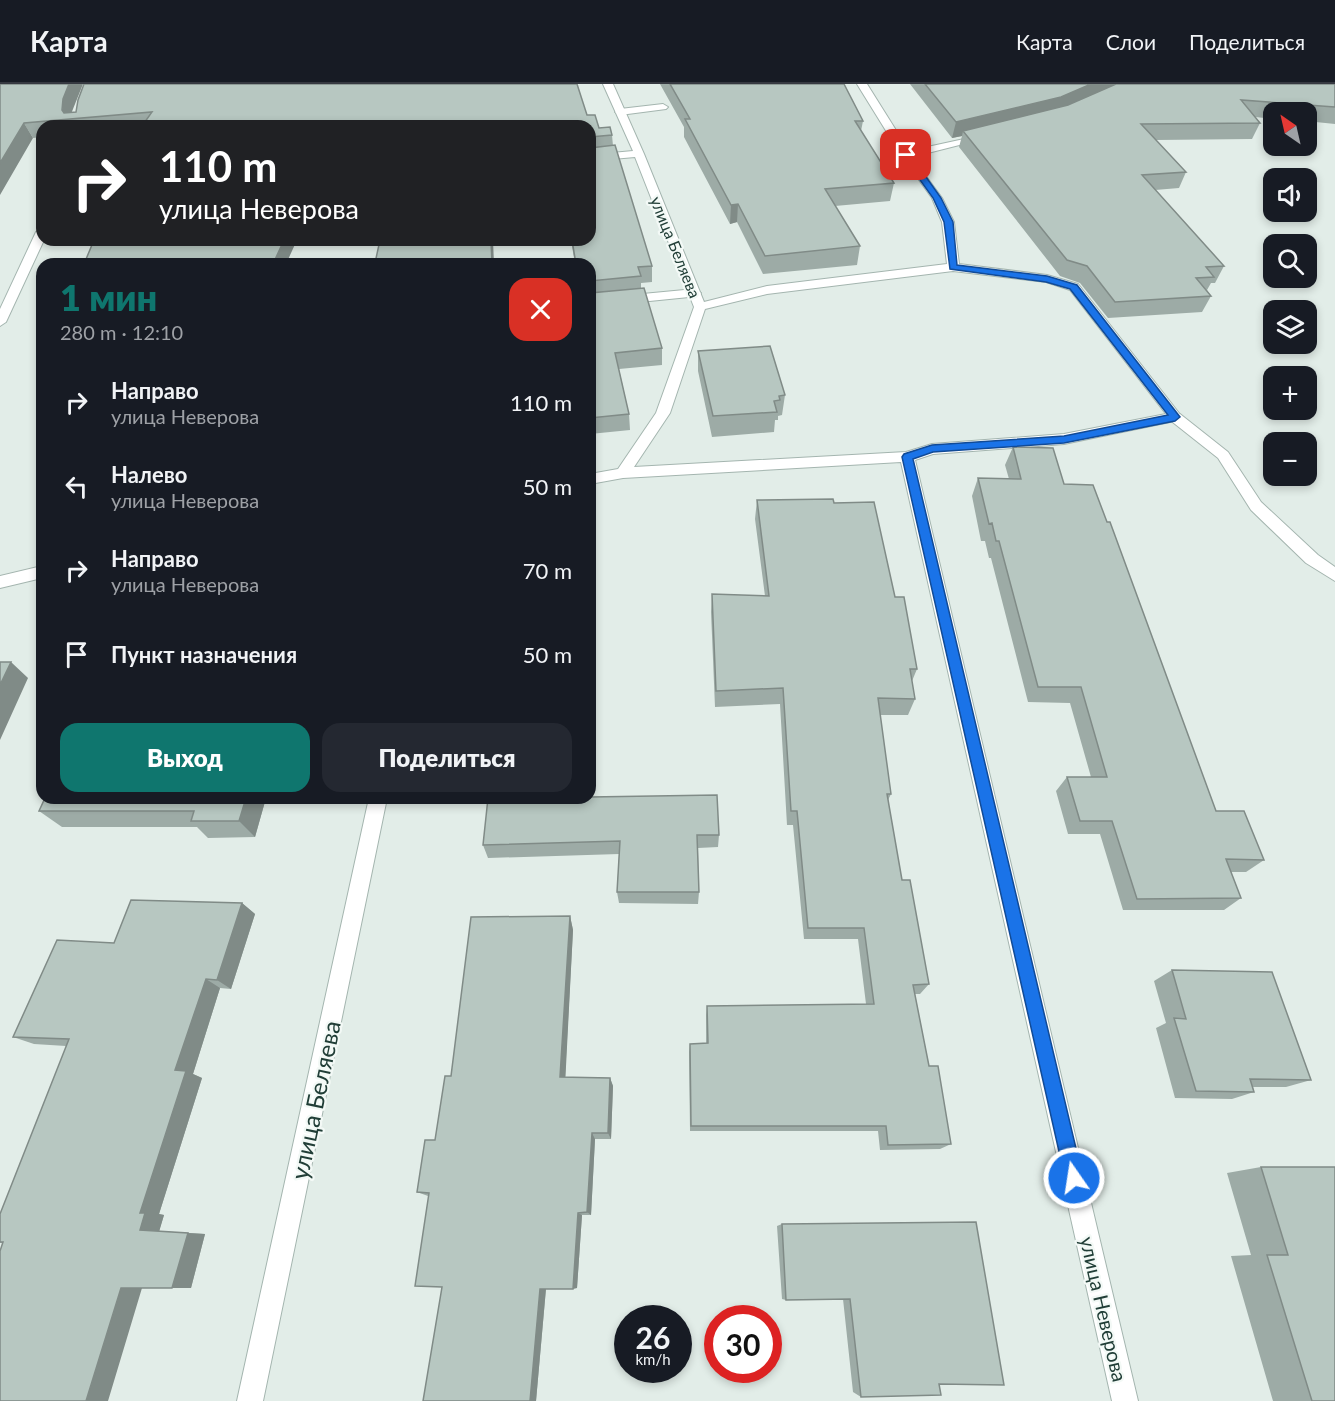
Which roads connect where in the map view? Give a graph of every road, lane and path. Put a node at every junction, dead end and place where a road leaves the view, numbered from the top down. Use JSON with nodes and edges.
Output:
{"nodes":[{"id":1,"x":608,"y":84,"type":"edge"},
{"id":2,"x":862,"y":84,"type":"edge"},
{"id":3,"x":663,"y":107,"type":"dead end"},
{"id":4,"x":620,"y":112,"type":"junction"},
{"id":5,"x":998,"y":132,"type":"edge"},
{"id":6,"x":639,"y":154,"type":"junction"},
{"id":7,"x":906,"y":155,"type":"junction"},
{"id":8,"x":596,"y":158,"type":"edge"},
{"id":9,"x":36,"y":245,"type":"edge"},
{"id":10,"x":953,"y":267,"type":"junction"},
{"id":11,"x":695,"y":293,"type":"junction"},
{"id":12,"x":596,"y":302,"type":"edge"},
{"id":13,"x":700,"y":307,"type":"junction"},
{"id":14,"x":0,"y":322,"type":"edge"},
{"id":15,"x":1175,"y":417,"type":"junction"},
{"id":16,"x":907,"y":457,"type":"junction"},
{"id":17,"x":623,"y":473,"type":"junction"},
{"id":18,"x":596,"y":478,"type":"edge"},
{"id":19,"x":36,"y":573,"type":"edge"},
{"id":20,"x":1335,"y":575,"type":"edge"},
{"id":21,"x":0,"y":582,"type":"edge"},
{"id":22,"x":377,"y":804,"type":"edge"},
{"id":23,"x":250,"y":1401,"type":"edge"},
{"id":24,"x":1125,"y":1401,"type":"edge"}],
"edges":[{"from":1,"to":4,"type":"street","name":"улица Беляева"},
{"from":2,"to":7,"type":"street"},
{"from":3,"to":4,"type":"street"},
{"from":4,"to":6,"type":"street","name":"улица Беляева"},
{"from":5,"to":7,"type":"street"},
{"from":6,"to":8,"type":"street"},
{"from":6,"to":11,"type":"street","name":"улица Беляева"},
{"from":7,"to":10,"type":"street"},
{"from":9,"to":14,"type":"street"},
{"from":10,"to":13,"type":"street"},
{"from":10,"to":15,"type":"street"},
{"from":11,"to":12,"type":"street"},
{"from":11,"to":13,"type":"street","name":"улица Беляева"},
{"from":13,"to":17,"type":"street","name":"улица Беляева"},
{"from":15,"to":16,"type":"street"},
{"from":15,"to":20,"type":"street"},
{"from":16,"to":17,"type":"street"},
{"from":16,"to":24,"type":"street","name":"улица Неверова"},
{"from":17,"to":18,"type":"street"},
{"from":19,"to":21,"type":"street"},
{"from":22,"to":23,"type":"street","name":"улица Беляева"}]}
